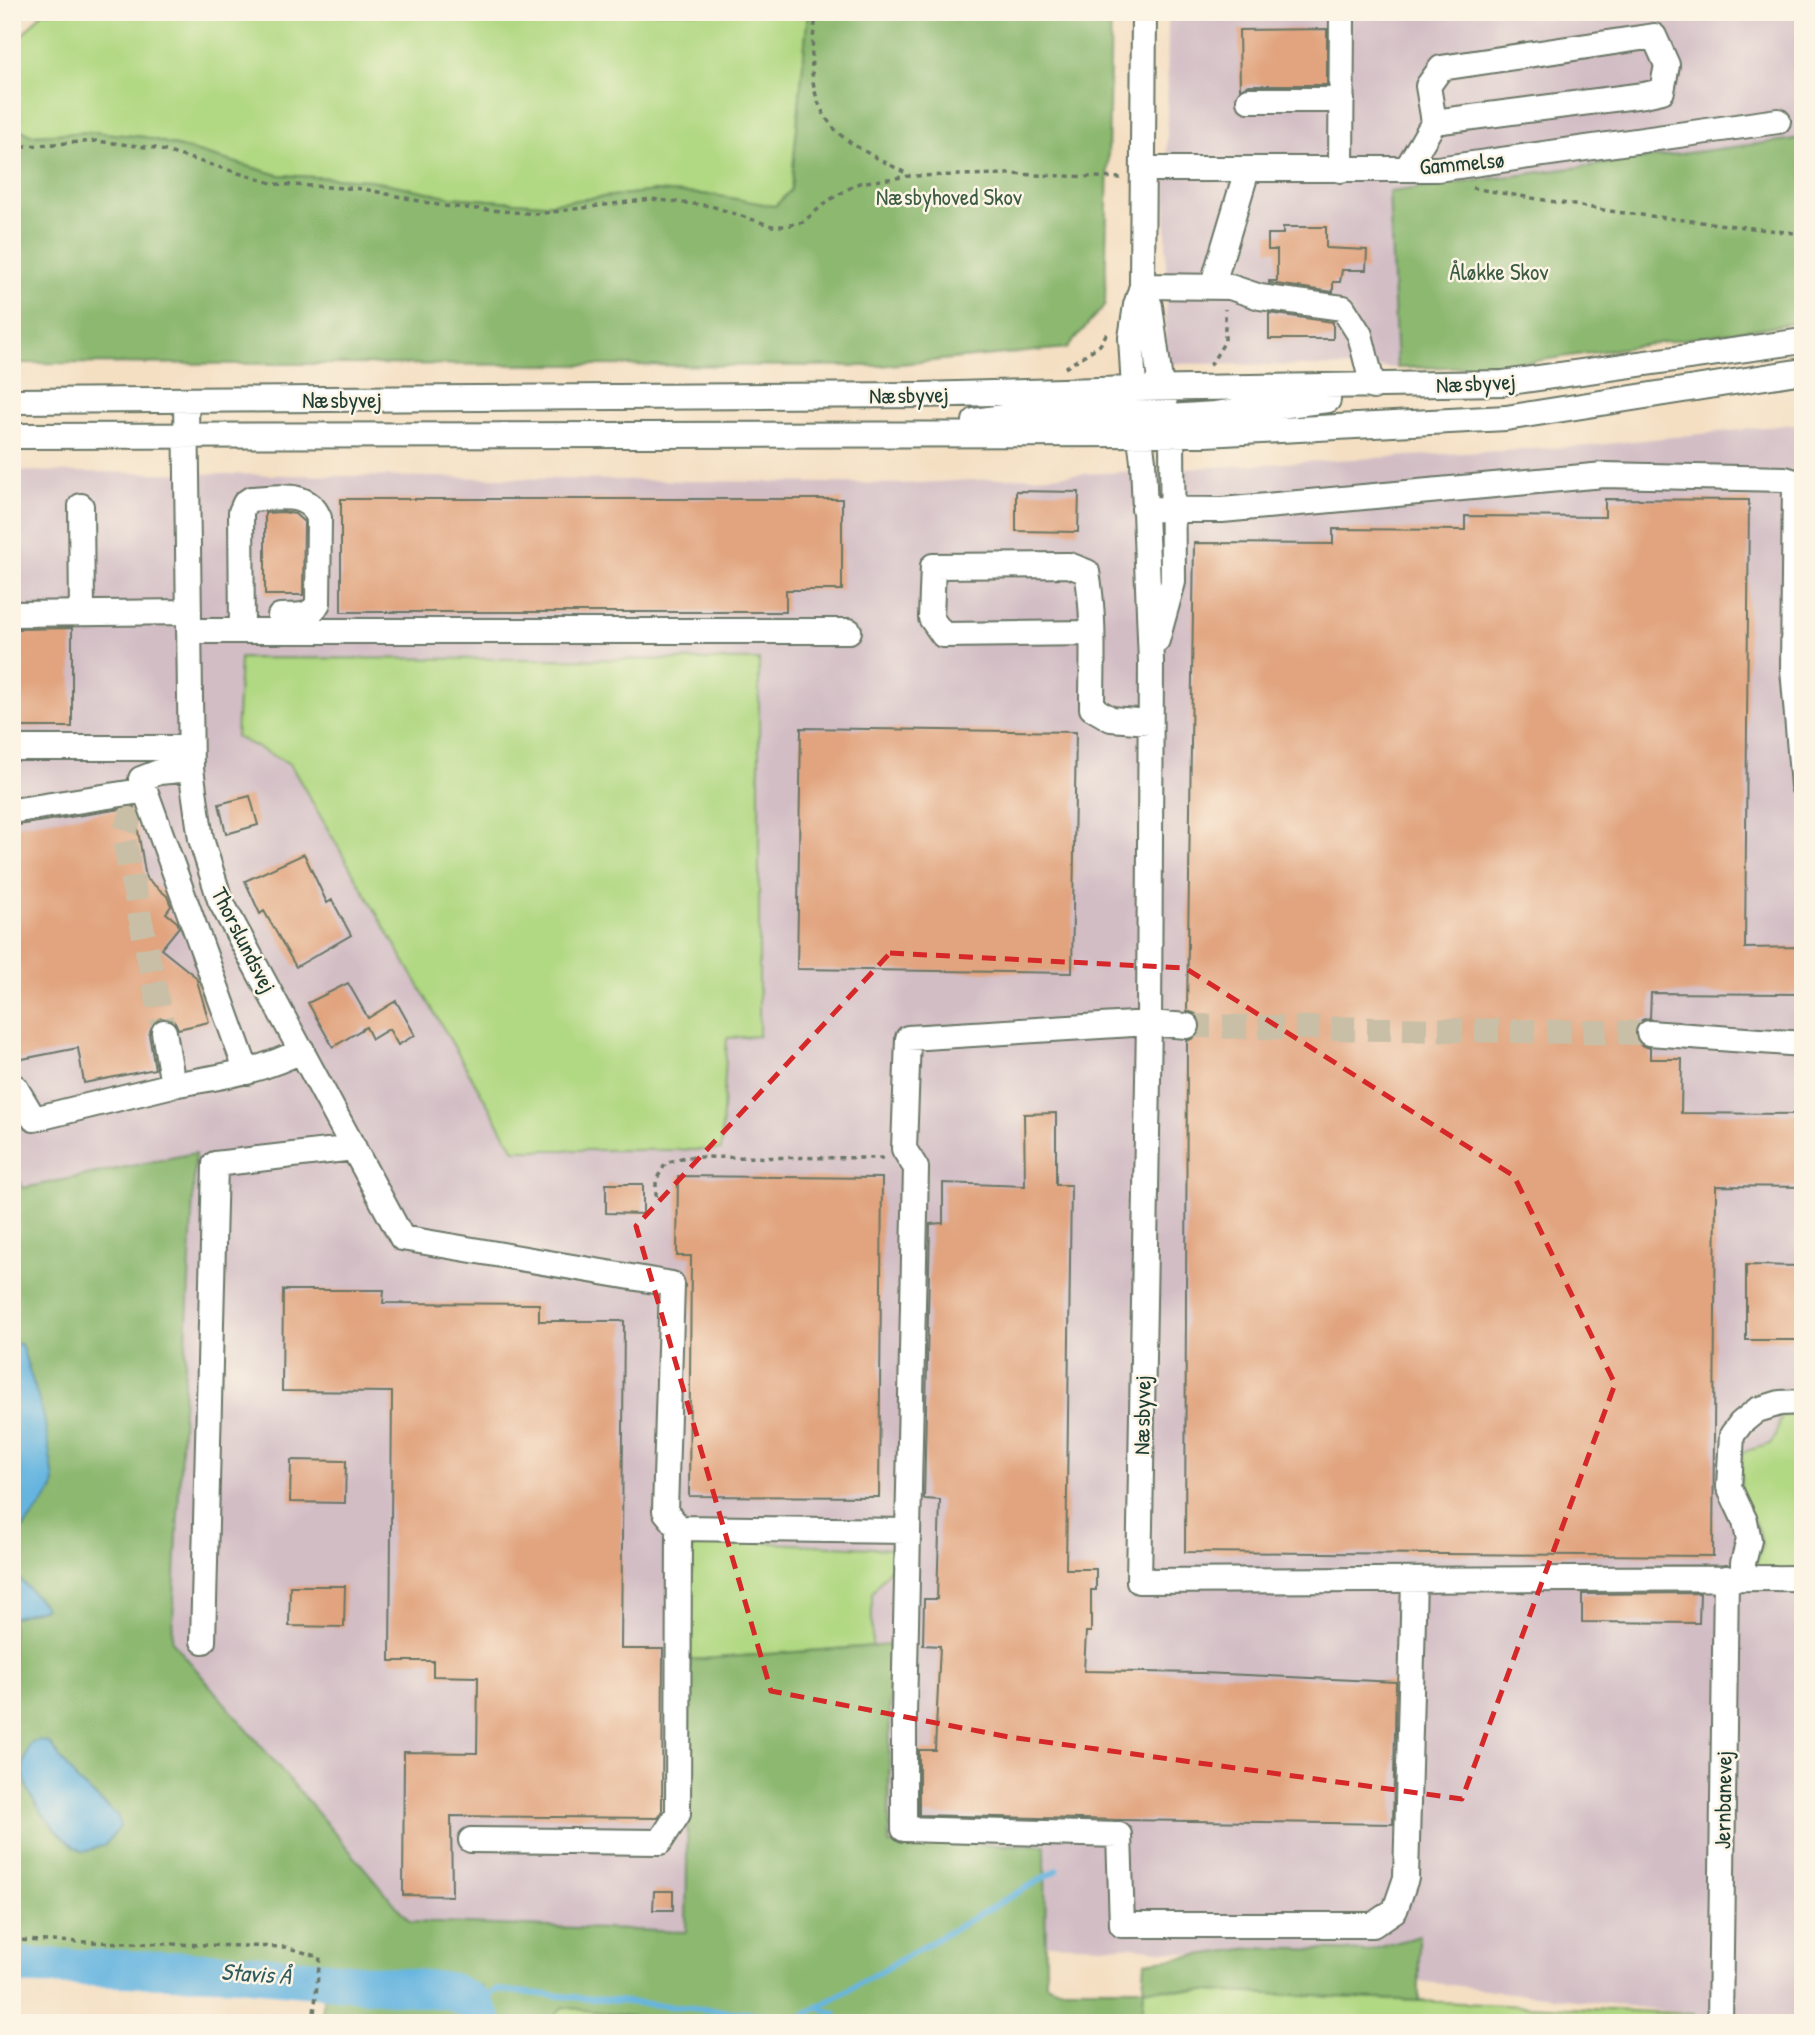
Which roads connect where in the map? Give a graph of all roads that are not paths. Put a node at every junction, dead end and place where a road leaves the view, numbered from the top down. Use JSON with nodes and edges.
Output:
{"nodes":[{"id":1,"x":1144,"y":12,"type":"edge"},
{"id":2,"x":1342,"y":12,"type":"edge"},
{"id":3,"x":1249,"y":100,"type":"dead end"},
{"id":4,"x":1342,"y":100,"type":"junction"},
{"id":5,"x":1778,"y":121,"type":"dead end"},
{"id":6,"x":1434,"y":122,"type":"junction"},
{"id":7,"x":1407,"y":167,"type":"junction"},
{"id":8,"x":1143,"y":169,"type":"junction"},
{"id":9,"x":1247,"y":170,"type":"junction"},
{"id":10,"x":1341,"y":170,"type":"junction"},
{"id":11,"x":1142,"y":286,"type":"junction"},
{"id":12,"x":1219,"y":287,"type":"junction"},
{"id":13,"x":1803,"y":341,"type":"edge"},
{"id":14,"x":1803,"y":371,"type":"edge"},
{"id":15,"x":1373,"y":387,"type":"junction"},
{"id":16,"x":1161,"y":389,"type":"junction"},
{"id":17,"x":12,"y":401,"type":"edge"},
{"id":18,"x":186,"y":401,"type":"junction"},
{"id":19,"x":1136,"y":411,"type":"junction"},
{"id":20,"x":1171,"y":425,"type":"junction"},
{"id":21,"x":12,"y":436,"type":"edge"},
{"id":22,"x":186,"y":437,"type":"junction"},
{"id":23,"x":1799,"y":484,"type":"edge"},
{"id":24,"x":81,"y":506,"type":"dead end"},
{"id":25,"x":1144,"y":509,"type":"junction"},
{"id":26,"x":1172,"y":510,"type":"junction"},
{"id":27,"x":82,"y":613,"type":"junction"},
{"id":28,"x":12,"y":614,"type":"edge"},
{"id":29,"x":189,"y":622,"type":"junction"},
{"id":30,"x":242,"y":623,"type":"junction"},
{"id":31,"x":849,"y":631,"type":"dead end"},
{"id":32,"x":1091,"y":633,"type":"junction"},
{"id":33,"x":1151,"y":662,"type":"junction"},
{"id":34,"x":1150,"y":722,"type":"junction"},
{"id":35,"x":12,"y":748,"type":"edge"},
{"id":36,"x":191,"y":759,"type":"junction"},
{"id":37,"x":1803,"y":786,"type":"edge"},
{"id":38,"x":138,"y":793,"type":"junction"},
{"id":39,"x":12,"y":811,"type":"edge"},
{"id":40,"x":1149,"y":1023,"type":"junction"},
{"id":41,"x":1187,"y":1026,"type":"tunnel mouth"},
{"id":42,"x":164,"y":1032,"type":"tunnel mouth"},
{"id":43,"x":1649,"y":1033,"type":"tunnel mouth"},
{"id":44,"x":1803,"y":1044,"type":"edge"},
{"id":45,"x":302,"y":1051,"type":"junction"},
{"id":46,"x":247,"y":1072,"type":"junction"},
{"id":47,"x":173,"y":1085,"type":"junction"},
{"id":48,"x":12,"y":1088,"type":"edge"},
{"id":49,"x":354,"y":1148,"type":"junction"},
{"id":50,"x":1803,"y":1402,"type":"edge"},
{"id":51,"x":679,"y":1528,"type":"junction"},
{"id":52,"x":908,"y":1531,"type":"junction"},
{"id":53,"x":1734,"y":1578,"type":"junction"},
{"id":54,"x":1803,"y":1578,"type":"edge"},
{"id":55,"x":1415,"y":1580,"type":"junction"},
{"id":56,"x":203,"y":1641,"type":"dead end"},
{"id":57,"x":471,"y":1840,"type":"dead end"},
{"id":58,"x":1720,"y":2023,"type":"edge"}],
"edges":[{"from":1,"to":8,"type":"street"},
{"from":2,"to":4,"type":"street"},
{"from":3,"to":4,"type":"street"},
{"from":4,"to":10,"type":"street"},
{"from":5,"to":7,"type":"street","name":"Gammelsø"},
{"from":6,"to":6,"type":"street"},
{"from":6,"to":7,"type":"street"},
{"from":7,"to":10,"type":"street","name":"Gammelsø"},
{"from":8,"to":9,"type":"street","name":"Gammelsø"},
{"from":8,"to":11,"type":"street"},
{"from":9,"to":10,"type":"street","name":"Gammelsø"},
{"from":9,"to":12,"type":"street"},
{"from":11,"to":12,"type":"street"},
{"from":11,"to":16,"type":"street"},
{"from":11,"to":19,"type":"street"},
{"from":12,"to":15,"type":"street"},
{"from":13,"to":15,"type":"street","name":"Næsbyvej"},
{"from":14,"to":20,"type":"street","name":"Næsbyvej"},
{"from":15,"to":16,"type":"street","name":"Næsbyvej"},
{"from":15,"to":20,"type":"street"},
{"from":16,"to":19,"type":"street","name":"Næsbyvej"},
{"from":16,"to":20,"type":"street"},
{"from":17,"to":18,"type":"street","name":"Næsbyvej"},
{"from":18,"to":19,"type":"street","name":"Næsbyvej"},
{"from":18,"to":22,"type":"street","name":"Thorslundsvej"},
{"from":19,"to":20,"type":"street","name":"Næsbyvej"},
{"from":19,"to":22,"type":"street","name":"Næsbyvej"},
{"from":19,"to":25,"type":"street","name":"Næsbyvej"},
{"from":20,"to":26,"type":"street","name":"Næsbyvej"},
{"from":21,"to":22,"type":"street","name":"Næsbyvej"},
{"from":22,"to":29,"type":"street","name":"Thorslundsvej"},
{"from":23,"to":26,"type":"street"},
{"from":23,"to":37,"type":"street"},
{"from":24,"to":27,"type":"street"},
{"from":25,"to":26,"type":"street"},
{"from":25,"to":33,"type":"street","name":"Næsbyvej"},
{"from":26,"to":33,"type":"street","name":"Næsbyvej"},
{"from":27,"to":28,"type":"street"},
{"from":27,"to":29,"type":"street"},
{"from":29,"to":30,"type":"street"},
{"from":29,"to":36,"type":"street","name":"Thorslundsvej"},
{"from":30,"to":30,"type":"street"},
{"from":30,"to":31,"type":"street"},
{"from":32,"to":32,"type":"street"},
{"from":32,"to":34,"type":"street"},
{"from":33,"to":34,"type":"street","name":"Næsbyvej"},
{"from":34,"to":40,"type":"street","name":"Næsbyvej"},
{"from":35,"to":36,"type":"street"},
{"from":36,"to":38,"type":"street"},
{"from":36,"to":45,"type":"street","name":"Thorslundsvej"},
{"from":38,"to":39,"type":"street"},
{"from":38,"to":46,"type":"street"},
{"from":40,"to":41,"type":"street"},
{"from":40,"to":52,"type":"street"},
{"from":40,"to":55,"type":"street","name":"Næsbyvej"},
{"from":42,"to":47,"type":"street"},
{"from":43,"to":44,"type":"street"},
{"from":45,"to":46,"type":"street"},
{"from":45,"to":49,"type":"street","name":"Thorslundsvej"},
{"from":46,"to":47,"type":"street"},
{"from":47,"to":48,"type":"street"},
{"from":49,"to":51,"type":"street","name":"Thorslundsvej"},
{"from":49,"to":56,"type":"street"},
{"from":50,"to":53,"type":"street","name":"Jernbanevej"},
{"from":51,"to":52,"type":"street"},
{"from":51,"to":57,"type":"street"},
{"from":52,"to":55,"type":"street"},
{"from":53,"to":54,"type":"street","name":"Næsbyvej"},
{"from":53,"to":55,"type":"street","name":"Næsbyvej"},
{"from":53,"to":58,"type":"street","name":"Jernbanevej"}]}
